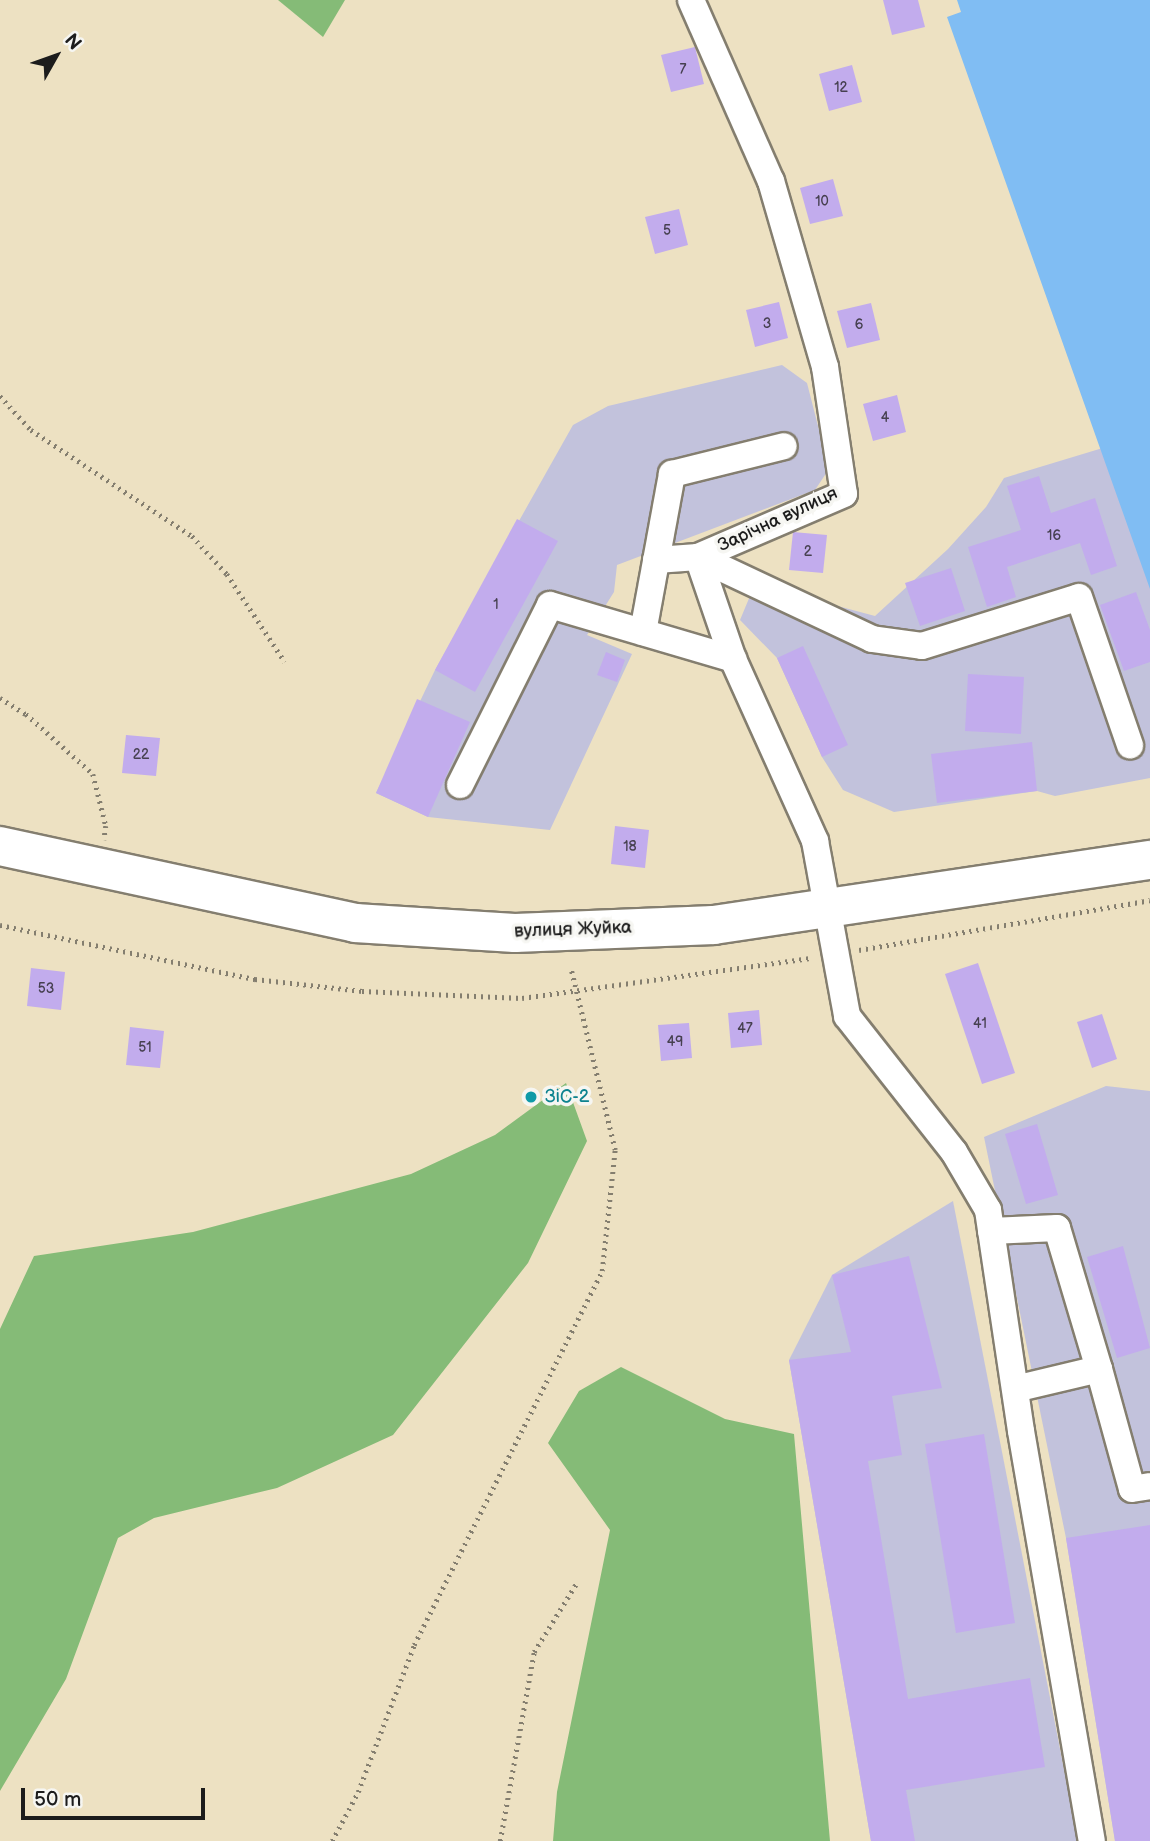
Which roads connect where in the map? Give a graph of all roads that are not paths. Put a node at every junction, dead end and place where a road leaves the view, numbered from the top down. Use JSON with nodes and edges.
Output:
{"nodes":[{"id":1,"x":691,"y":0,"type":"edge"},
{"id":2,"x":784,"y":446,"type":"dead end"},
{"id":3,"x":698,"y":557,"type":"junction"},
{"id":4,"x":656,"y":560,"type":"junction"},
{"id":5,"x":643,"y":632,"type":"junction"},
{"id":6,"x":733,"y":659,"type":"junction"},
{"id":7,"x":1130,"y":745,"type":"dead end"},
{"id":8,"x":460,"y":785,"type":"dead end"},
{"id":9,"x":0,"y":846,"type":"edge"},
{"id":10,"x":1150,"y":860,"type":"edge"},
{"id":11,"x":827,"y":906,"type":"junction"},
{"id":12,"x":991,"y":1231,"type":"junction"},
{"id":13,"x":1099,"y":1369,"type":"junction"},
{"id":14,"x":1015,"y":1389,"type":"junction"},
{"id":15,"x":1150,"y":1486,"type":"edge"},
{"id":16,"x":1093,"y":1841,"type":"edge"}],
"edges":[{"from":1,"to":3,"type":"street","name":"Зарічна вулиця"},
{"from":2,"to":4,"type":"street"},
{"from":3,"to":4,"type":"street"},
{"from":3,"to":6,"type":"street","name":"Зарічна вулиця"},
{"from":3,"to":7,"type":"street"},
{"from":4,"to":5,"type":"street"},
{"from":5,"to":6,"type":"street"},
{"from":5,"to":8,"type":"street"},
{"from":6,"to":11,"type":"street","name":"Зарічна вулиця"},
{"from":9,"to":11,"type":"highway","name":"вулиця Жуйка"},
{"from":10,"to":11,"type":"highway","name":"вулиця Жуйка"},
{"from":11,"to":12,"type":"street","name":"Зарічна вулиця"},
{"from":12,"to":13,"type":"street"},
{"from":12,"to":14,"type":"street","name":"Зарічна вулиця"},
{"from":13,"to":14,"type":"street"},
{"from":13,"to":15,"type":"street"},
{"from":14,"to":16,"type":"street","name":"Зарічна вулиця"}]}
